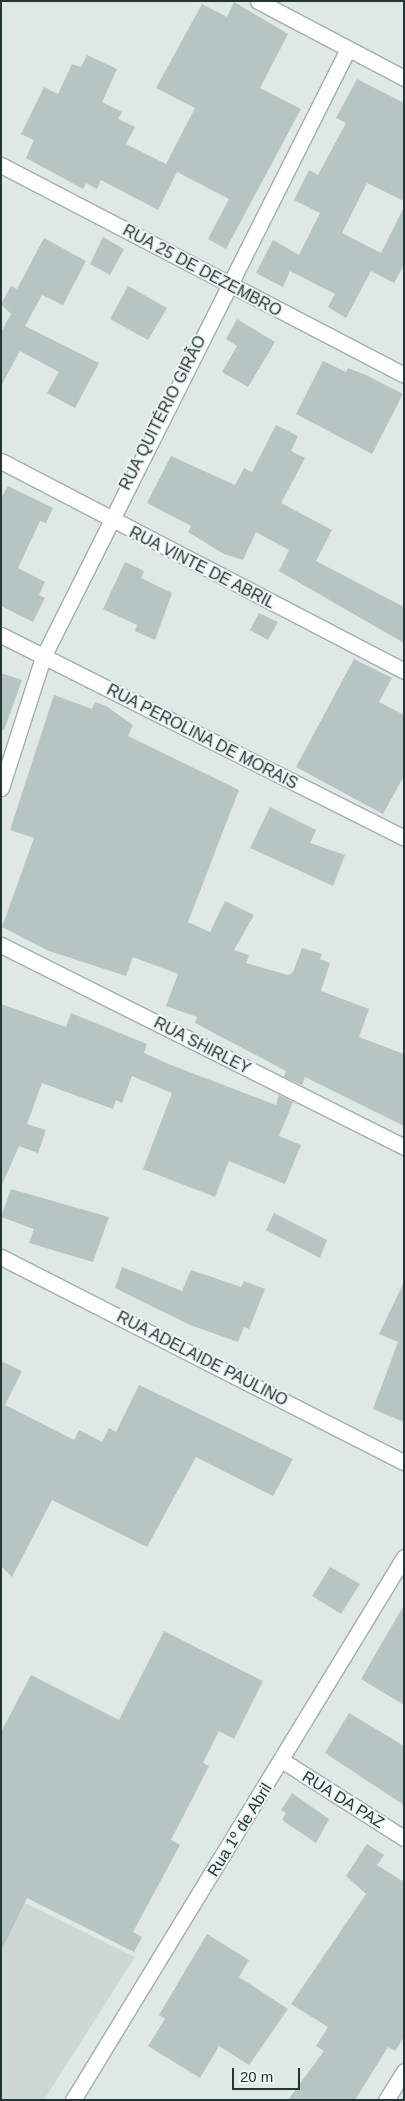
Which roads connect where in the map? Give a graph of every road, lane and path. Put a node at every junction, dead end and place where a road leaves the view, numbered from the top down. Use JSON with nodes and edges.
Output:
{"nodes":[{"id":1,"x":258,"y":1,"type":"edge"},
{"id":2,"x":348,"y":49,"type":"junction"},
{"id":3,"x":404,"y":78,"type":"edge"},
{"id":4,"x":1,"y":166,"type":"edge"},
{"id":5,"x":228,"y":284,"type":"junction"},
{"id":6,"x":404,"y":375,"type":"edge"},
{"id":7,"x":1,"y":461,"type":"edge"},
{"id":8,"x":110,"y":520,"type":"junction"},
{"id":9,"x":1,"y":635,"type":"edge"},
{"id":10,"x":44,"y":657,"type":"junction"},
{"id":11,"x":404,"y":671,"type":"edge"},
{"id":12,"x":1,"y":788,"type":"edge"},
{"id":13,"x":402,"y":832,"type":"edge"},
{"id":14,"x":1,"y":945,"type":"edge"},
{"id":15,"x":404,"y":1147,"type":"edge"},
{"id":16,"x":1,"y":1257,"type":"edge"},
{"id":17,"x":404,"y":1462,"type":"edge"},
{"id":18,"x":404,"y":1557,"type":"edge"},
{"id":19,"x":282,"y":1761,"type":"junction"},
{"id":20,"x":404,"y":1838,"type":"edge"},
{"id":21,"x":404,"y":2071,"type":"edge"},
{"id":22,"x":73,"y":2100,"type":"edge"},
{"id":23,"x":386,"y":2100,"type":"edge"}],
"edges":[{"from":1,"to":2,"type":"street"},
{"from":2,"to":3,"type":"street"},
{"from":2,"to":5,"type":"street","name":"RUA QUITÉRIO GIRÃO"},
{"from":4,"to":5,"type":"street","name":"RUA 25 DE DEZEMBRO"},
{"from":5,"to":6,"type":"street","name":"RUA 25 DE DEZEMBRO"},
{"from":5,"to":8,"type":"street","name":"RUA QUITÉRIO GIRÃO"},
{"from":7,"to":8,"type":"street","name":"RUA VINTE DE ABRIL"},
{"from":8,"to":10,"type":"street","name":"RUA QUITÉRIO GIRÃO"},
{"from":8,"to":11,"type":"street","name":"RUA VINTE DE ABRIL"},
{"from":9,"to":10,"type":"street","name":"RUA PEROLINA DE MORAIS"},
{"from":10,"to":12,"type":"street","name":"RUA QUITÉRIO GIRÃO"},
{"from":10,"to":13,"type":"street","name":"RUA PEROLINA DE MORAIS"},
{"from":14,"to":15,"type":"street","name":"RUA SHIRLEY"},
{"from":16,"to":17,"type":"street","name":"RUA ADELAIDE PAULINO"},
{"from":18,"to":19,"type":"street","name":"Rua 1º de Abril"},
{"from":19,"to":20,"type":"street","name":"RUA DA PAZ"},
{"from":19,"to":22,"type":"street","name":"Rua 1º de Abril"},
{"from":21,"to":23,"type":"street"}]}
